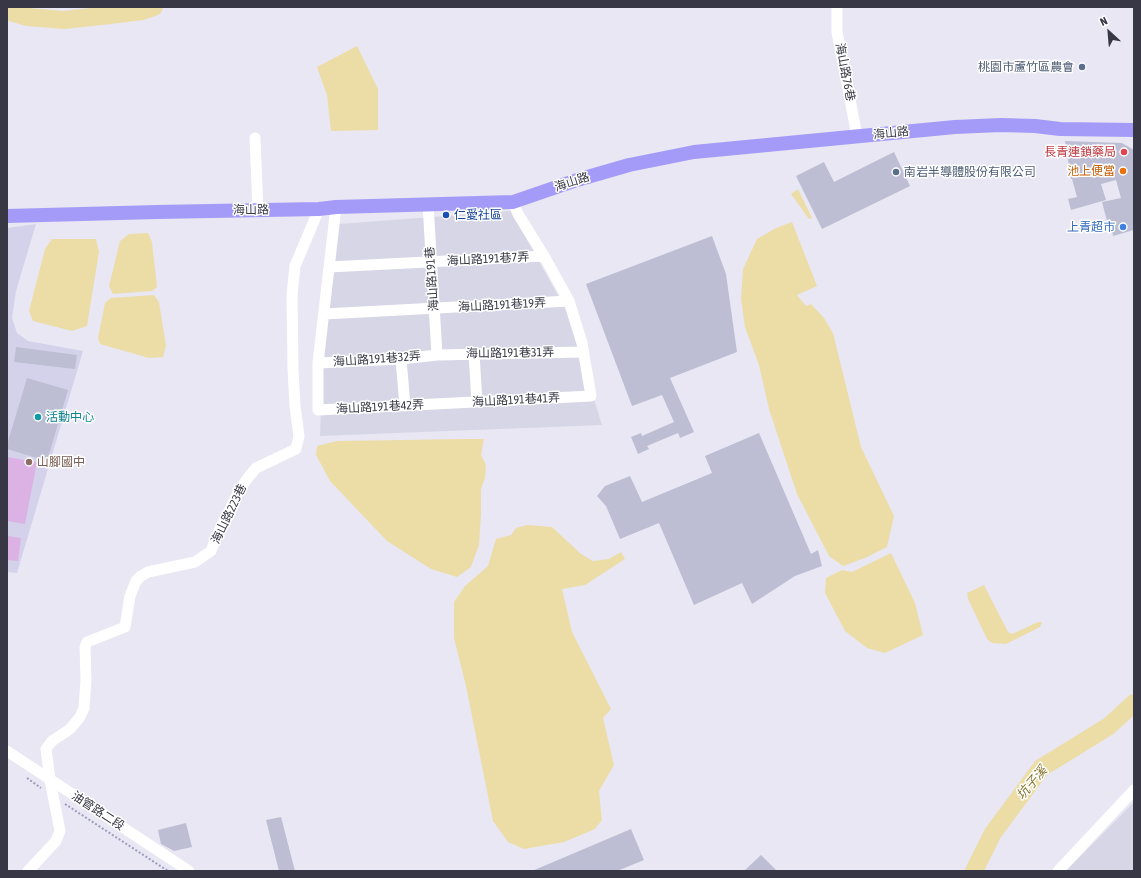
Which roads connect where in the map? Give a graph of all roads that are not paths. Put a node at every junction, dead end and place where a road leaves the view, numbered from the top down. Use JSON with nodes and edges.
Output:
{"nodes":[{"id":1,"x":837,"y":7,"type":"edge"},
{"id":2,"x":1134,"y":130,"type":"edge"},
{"id":3,"x":857,"y":136,"type":"junction"},
{"id":4,"x":255,"y":138,"type":"dead end"},
{"id":5,"x":513,"y":202,"type":"junction"},
{"id":6,"x":428,"y":204,"type":"junction"},
{"id":7,"x":336,"y":207,"type":"junction"},
{"id":8,"x":319,"y":209,"type":"junction"},
{"id":9,"x":258,"y":210,"type":"junction"},
{"id":10,"x":7,"y":216,"type":"edge"},
{"id":11,"x":544,"y":256,"type":"junction"},
{"id":12,"x":431,"y":262,"type":"junction"},
{"id":13,"x":328,"y":267,"type":"junction"},
{"id":14,"x":569,"y":302,"type":"junction"},
{"id":15,"x":434,"y":309,"type":"junction"},
{"id":16,"x":324,"y":314,"type":"junction"},
{"id":17,"x":583,"y":352,"type":"junction"},
{"id":18,"x":474,"y":354,"type":"junction"},
{"id":19,"x":437,"y":355,"type":"junction"},
{"id":20,"x":401,"y":359,"type":"junction"},
{"id":21,"x":318,"y":363,"type":"junction"},
{"id":22,"x":477,"y":402,"type":"junction"},
{"id":23,"x":442,"y":404,"type":"joint"},
{"id":24,"x":405,"y":406,"type":"junction"},
{"id":25,"x":7,"y":751,"type":"edge"},
{"id":26,"x":50,"y":780,"type":"junction"},
{"id":27,"x":1134,"y":790,"type":"edge"},
{"id":28,"x":28,"y":871,"type":"edge"},
{"id":29,"x":189,"y":871,"type":"edge"},
{"id":30,"x":1058,"y":871,"type":"edge"}],
"edges":[{"from":1,"to":3,"type":"street","name":"海山路76巷"},
{"from":2,"to":3,"type":"main road","name":"海山路"},
{"from":3,"to":5,"type":"main road","name":"海山路"},
{"from":4,"to":9,"type":"street"},
{"from":5,"to":6,"type":"main road","name":"海山路"},
{"from":5,"to":11,"type":"street"},
{"from":6,"to":7,"type":"main road","name":"海山路"},
{"from":6,"to":12,"type":"street","name":"海山路191巷"},
{"from":7,"to":8,"type":"main road","name":"海山路"},
{"from":7,"to":13,"type":"street"},
{"from":8,"to":9,"type":"main road","name":"海山路"},
{"from":8,"to":26,"type":"street","name":"海山路223巷"},
{"from":9,"to":10,"type":"main road","name":"海山路"},
{"from":11,"to":12,"type":"street","name":"海山路191巷7弄"},
{"from":11,"to":14,"type":"street"},
{"from":12,"to":13,"type":"street","name":"海山路191巷7弄"},
{"from":12,"to":15,"type":"street","name":"海山路191巷"},
{"from":13,"to":16,"type":"street"},
{"from":14,"to":15,"type":"street","name":"海山路191巷19弄"},
{"from":14,"to":17,"type":"street"},
{"from":15,"to":16,"type":"street","name":"海山路191巷19弄"},
{"from":15,"to":19,"type":"street","name":"海山路191巷"},
{"from":16,"to":21,"type":"street"},
{"from":17,"to":18,"type":"street","name":"海山路191巷31弄"},
{"from":17,"to":22,"type":"street","name":"海山路191巷41弄"},
{"from":18,"to":19,"type":"street","name":"海山路191巷31弄"},
{"from":18,"to":22,"type":"street"},
{"from":19,"to":20,"type":"street","name":"海山路191巷32弄"},
{"from":20,"to":21,"type":"street","name":"海山路191巷32弄"},
{"from":20,"to":24,"type":"street"},
{"from":21,"to":24,"type":"street","name":"海山路191巷42弄"},
{"from":22,"to":23,"type":"street","name":"海山路191巷41弄"},
{"from":23,"to":24,"type":"street","name":"海山路191巷42弄"},
{"from":25,"to":26,"type":"street","name":"油管路二段"},
{"from":26,"to":28,"type":"street"},
{"from":26,"to":29,"type":"street","name":"油管路二段"},
{"from":27,"to":30,"type":"street"}]}
